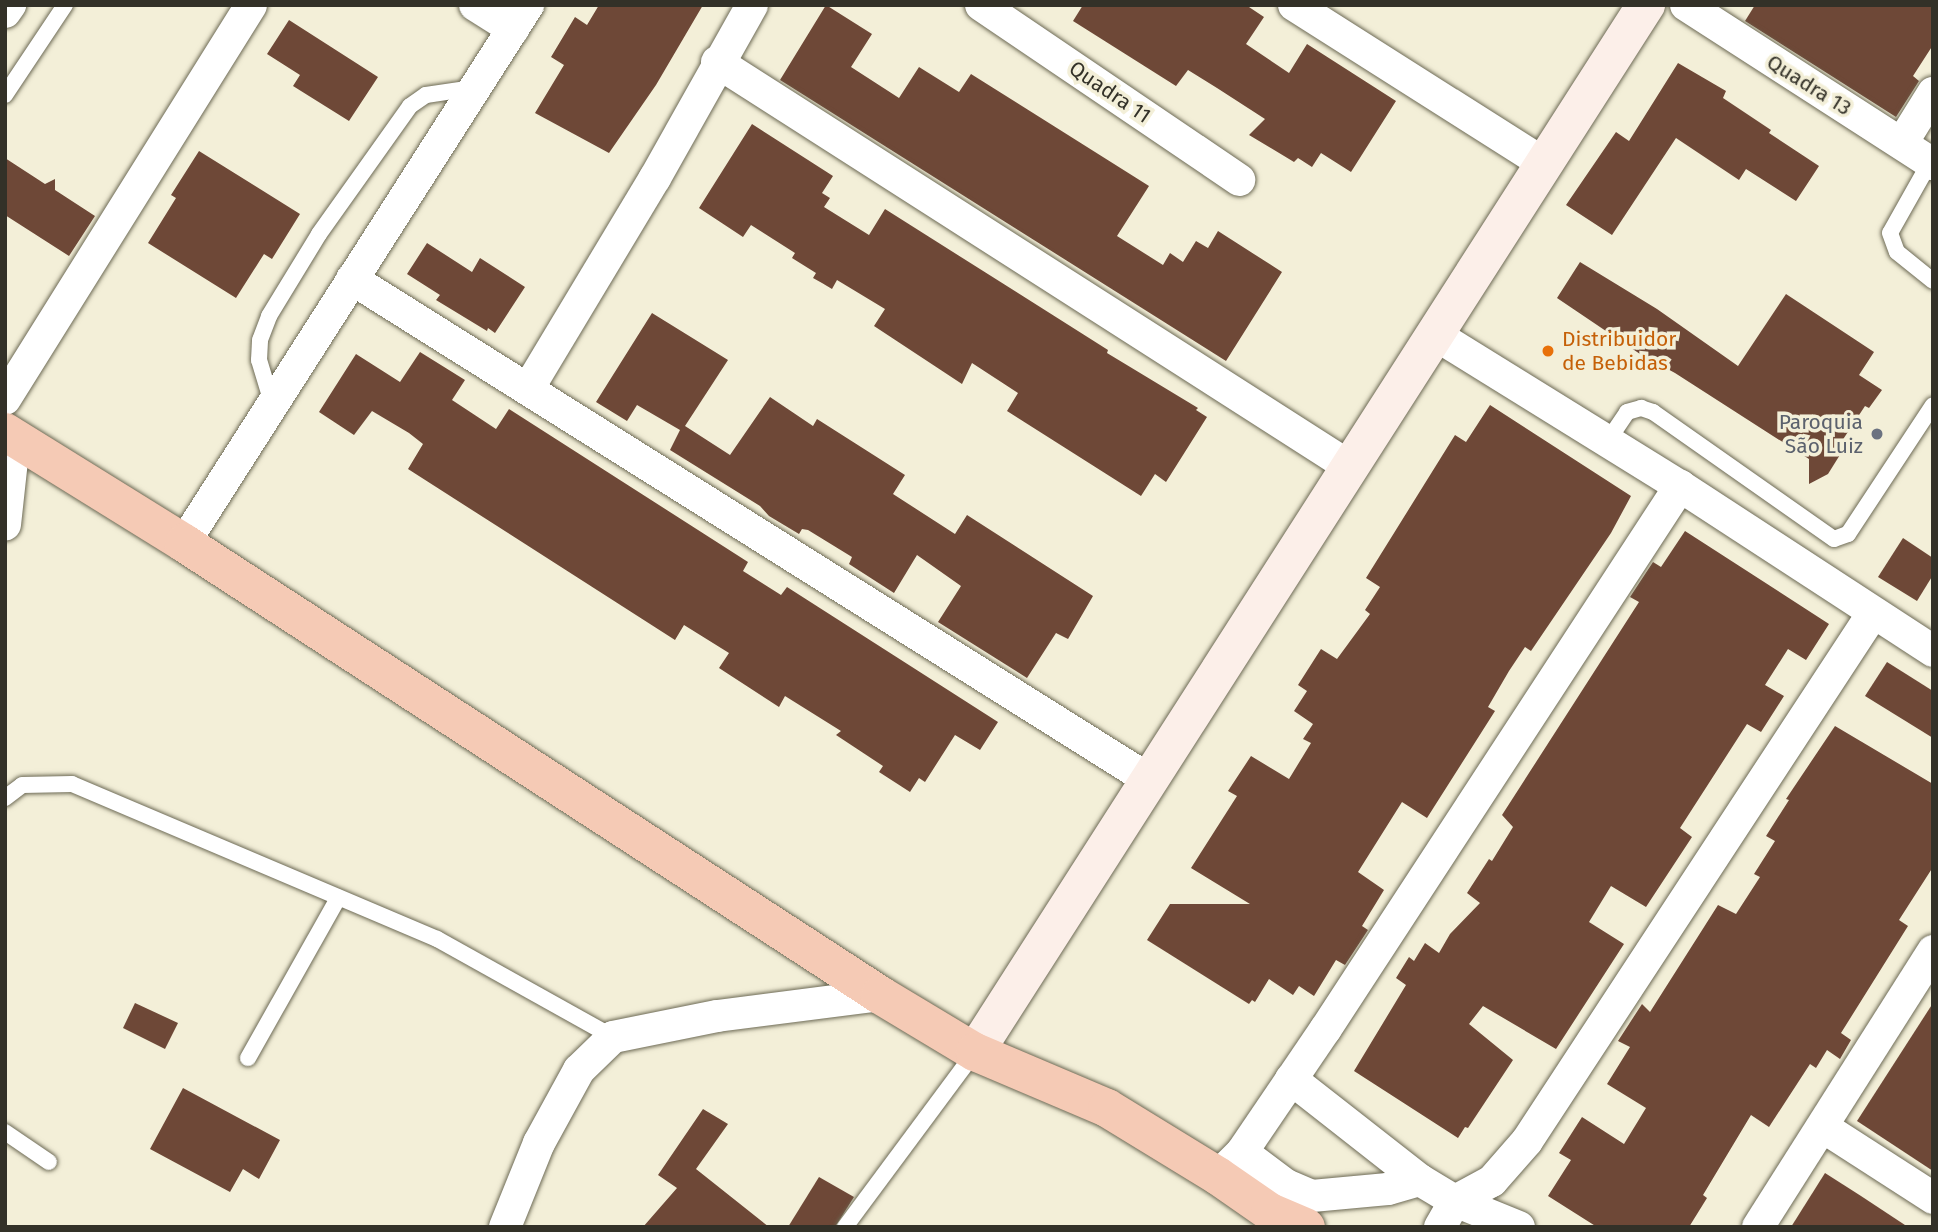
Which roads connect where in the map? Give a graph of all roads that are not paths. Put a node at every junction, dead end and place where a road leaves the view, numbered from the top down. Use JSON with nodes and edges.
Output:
{"nodes":[{"id":1,"x":10,"y":5,"type":"edge"},
{"id":2,"x":65,"y":5,"type":"edge"},
{"id":3,"x":251,"y":5,"type":"edge"},
{"id":4,"x":475,"y":5,"type":"edge"},
{"id":5,"x":752,"y":5,"type":"edge"},
{"id":6,"x":981,"y":5,"type":"edge"},
{"id":7,"x":1294,"y":5,"type":"edge"},
{"id":8,"x":1646,"y":5,"type":"edge"},
{"id":9,"x":1686,"y":5,"type":"edge"},
{"id":10,"x":5,"y":12,"type":"edge"},
{"id":11,"x":520,"y":17,"type":"edge"},
{"id":12,"x":717,"y":62,"type":"junction"},
{"id":13,"x":473,"y":88,"type":"junction"},
{"id":14,"x":1933,"y":93,"type":"edge"},
{"id":15,"x":5,"y":95,"type":"edge"},
{"id":16,"x":1902,"y":143,"type":"junction"},
{"id":17,"x":1543,"y":163,"type":"junction"},
{"id":18,"x":1931,"y":163,"type":"edge"},
{"id":19,"x":1239,"y":180,"type":"dead end"},
{"id":20,"x":352,"y":279,"type":"junction"},
{"id":21,"x":1933,"y":281,"type":"edge"},
{"id":22,"x":1436,"y":335,"type":"junction"},
{"id":23,"x":528,"y":389,"type":"junction"},
{"id":24,"x":5,"y":400,"type":"edge"},
{"id":25,"x":272,"y":403,"type":"junction"},
{"id":26,"x":1933,"y":405,"type":"edge"},
{"id":27,"x":5,"y":435,"type":"edge"},
{"id":28,"x":1607,"y":442,"type":"junction"},
{"id":29,"x":1350,"y":467,"type":"junction"},
{"id":30,"x":1680,"y":486,"type":"junction"},
{"id":31,"x":5,"y":525,"type":"edge"},
{"id":32,"x":184,"y":544,"type":"junction"},
{"id":33,"x":1873,"y":613,"type":"junction"},
{"id":34,"x":1933,"y":651,"type":"edge"},
{"id":35,"x":1151,"y":781,"type":"junction"},
{"id":36,"x":5,"y":798,"type":"edge"},
{"id":37,"x":338,"y":898,"type":"junction"},
{"id":38,"x":1933,"y":951,"type":"edge"},
{"id":39,"x":880,"y":995,"type":"junction"},
{"id":40,"x":613,"y":1037,"type":"junction"},
{"id":41,"x":975,"y":1052,"type":"junction"},
{"id":42,"x":248,"y":1058,"type":"dead end"},
{"id":43,"x":1291,"y":1079,"type":"junction"},
{"id":44,"x":1823,"y":1128,"type":"junction"},
{"id":45,"x":5,"y":1132,"type":"edge"},
{"id":46,"x":49,"y":1163,"type":"dead end"},
{"id":47,"x":1230,"y":1164,"type":"junction"},
{"id":48,"x":1420,"y":1180,"type":"junction"},
{"id":49,"x":1933,"y":1198,"type":"edge"},
{"id":50,"x":1448,"y":1214,"type":"edge"},
{"id":51,"x":1275,"y":1219,"type":"edge"},
{"id":52,"x":505,"y":1227,"type":"edge"},
{"id":53,"x":845,"y":1227,"type":"edge"},
{"id":54,"x":1306,"y":1227,"type":"edge"},
{"id":55,"x":1519,"y":1227,"type":"edge"},
{"id":56,"x":1758,"y":1227,"type":"edge"}],
"edges":[{"from":1,"to":10,"type":"street"},
{"from":2,"to":15,"type":"lane"},
{"from":3,"to":24,"type":"street"},
{"from":4,"to":11,"type":"street"},
{"from":5,"to":12,"type":"street"},
{"from":6,"to":19,"type":"street","name":"Quadra 11"},
{"from":7,"to":17,"type":"street"},
{"from":8,"to":17,"type":"street"},
{"from":9,"to":16,"type":"street","name":"Quadra 13"},
{"from":11,"to":13,"type":"street"},
{"from":12,"to":23,"type":"street"},
{"from":12,"to":29,"type":"street"},
{"from":13,"to":20,"type":"street"},
{"from":13,"to":25,"type":"lane"},
{"from":14,"to":16,"type":"street"},
{"from":16,"to":18,"type":"street","name":"Quadra 13"},
{"from":17,"to":22,"type":"street"},
{"from":18,"to":21,"type":"lane"},
{"from":20,"to":23,"type":"street"},
{"from":20,"to":25,"type":"street"},
{"from":22,"to":28,"type":"street"},
{"from":22,"to":29,"type":"street"},
{"from":23,"to":35,"type":"street"},
{"from":25,"to":32,"type":"street"},
{"from":26,"to":28,"type":"lane"},
{"from":27,"to":31,"type":"street"},
{"from":27,"to":32,"type":"highway"},
{"from":28,"to":30,"type":"street"},
{"from":29,"to":35,"type":"street"},
{"from":30,"to":33,"type":"street"},
{"from":30,"to":43,"type":"street"},
{"from":32,"to":39,"type":"highway"},
{"from":33,"to":34,"type":"street"},
{"from":33,"to":50,"type":"street"},
{"from":35,"to":41,"type":"street"},
{"from":36,"to":37,"type":"lane"},
{"from":37,"to":40,"type":"lane"},
{"from":37,"to":42,"type":"lane"},
{"from":38,"to":44,"type":"street"},
{"from":39,"to":40,"type":"street"},
{"from":39,"to":41,"type":"highway"},
{"from":40,"to":52,"type":"street"},
{"from":41,"to":47,"type":"highway"},
{"from":41,"to":53,"type":"lane"},
{"from":43,"to":47,"type":"street"},
{"from":43,"to":48,"type":"street"},
{"from":44,"to":49,"type":"street"},
{"from":44,"to":56,"type":"street"},
{"from":45,"to":46,"type":"lane"},
{"from":47,"to":48,"type":"street"},
{"from":47,"to":51,"type":"highway"},
{"from":48,"to":50,"type":"street"},
{"from":50,"to":55,"type":"street"},
{"from":51,"to":54,"type":"highway"}]}
